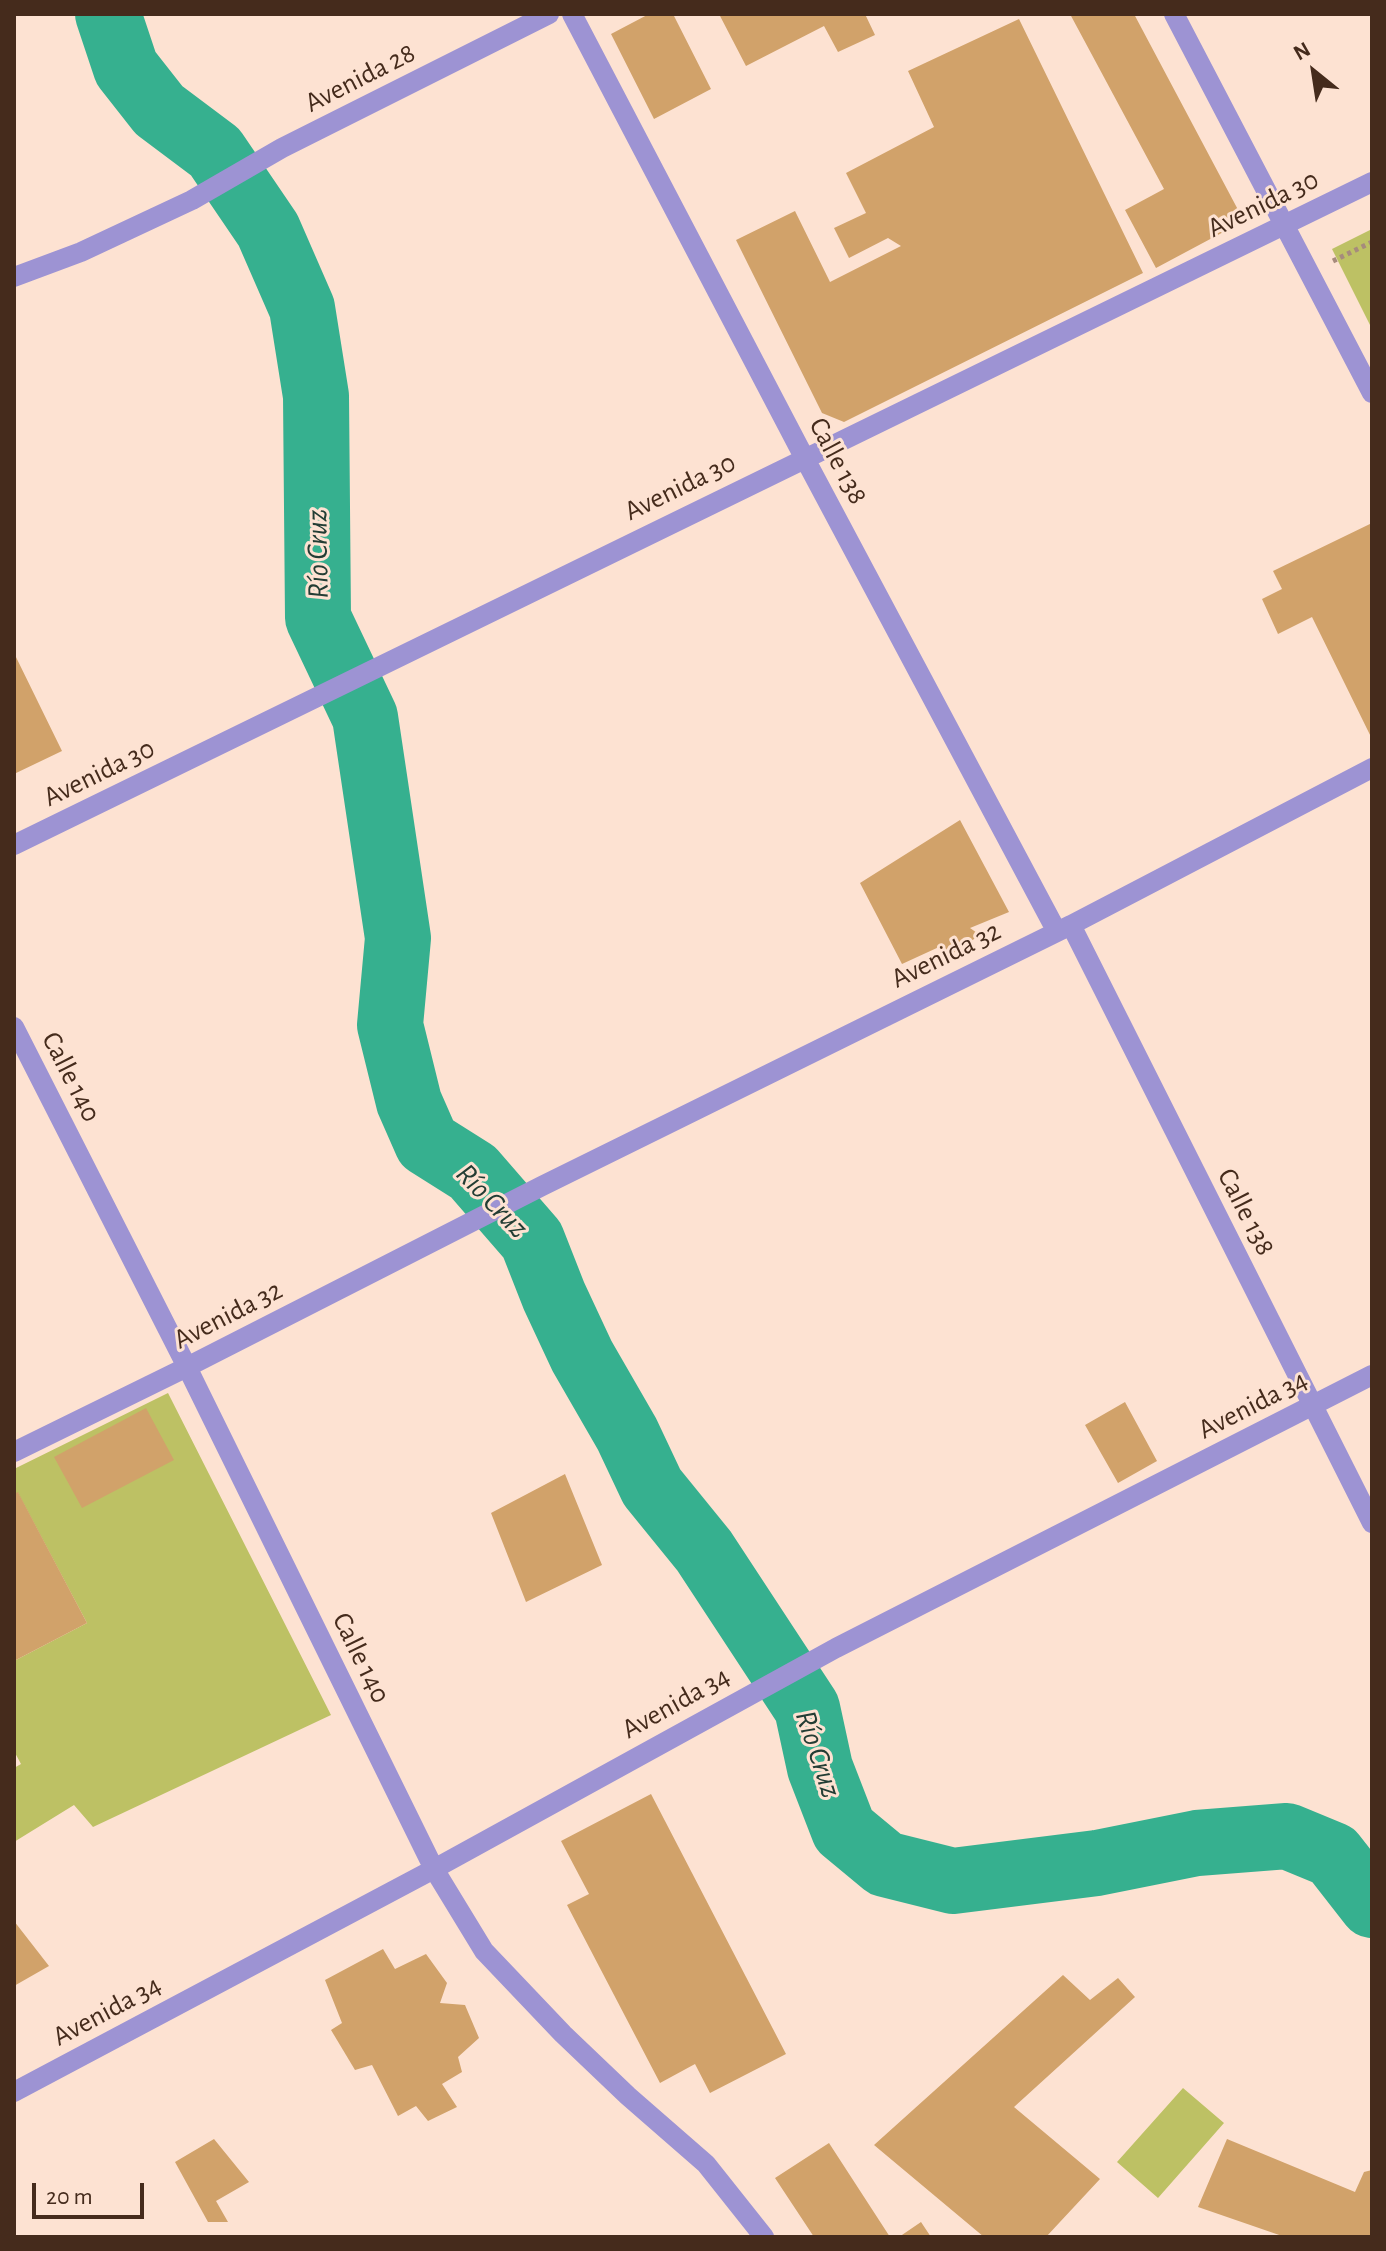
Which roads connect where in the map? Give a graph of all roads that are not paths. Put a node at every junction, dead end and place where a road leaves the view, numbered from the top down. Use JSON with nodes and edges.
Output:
{"nodes":[{"id":1,"x":549,"y":14,"type":"edge"},
{"id":2,"x":572,"y":14,"type":"edge"},
{"id":3,"x":1174,"y":14,"type":"edge"},
{"id":4,"x":1372,"y":182,"type":"edge"},
{"id":5,"x":1283,"y":225,"type":"junction"},
{"id":6,"x":14,"y":277,"type":"edge"},
{"id":7,"x":1372,"y":393,"type":"edge"},
{"id":8,"x":804,"y":457,"type":"junction"},
{"id":9,"x":1372,"y":768,"type":"edge"},
{"id":10,"x":14,"y":845,"type":"edge"},
{"id":11,"x":1064,"y":928,"type":"junction"},
{"id":12,"x":14,"y":1027,"type":"edge"},
{"id":13,"x":187,"y":1367,"type":"junction"},
{"id":14,"x":1372,"y":1375,"type":"edge"},
{"id":15,"x":1313,"y":1406,"type":"junction"},
{"id":16,"x":14,"y":1452,"type":"edge"},
{"id":17,"x":1372,"y":1523,"type":"edge"},
{"id":18,"x":434,"y":1869,"type":"junction"},
{"id":19,"x":14,"y":2092,"type":"edge"},
{"id":20,"x":764,"y":2237,"type":"edge"}],
"edges":[{"from":1,"to":6,"type":"street","name":"Avenida 28"},
{"from":2,"to":8,"type":"street","name":"Calle 138"},
{"from":3,"to":5,"type":"street"},
{"from":4,"to":5,"type":"street","name":"Avenida 30"},
{"from":5,"to":7,"type":"street"},
{"from":5,"to":8,"type":"street","name":"Avenida 30"},
{"from":8,"to":10,"type":"street","name":"Avenida 30"},
{"from":8,"to":11,"type":"street","name":"Calle 138"},
{"from":9,"to":11,"type":"street","name":"Avenida 32"},
{"from":11,"to":13,"type":"street","name":"Avenida 32"},
{"from":11,"to":15,"type":"street","name":"Calle 138"},
{"from":12,"to":13,"type":"street","name":"Calle 140"},
{"from":13,"to":16,"type":"street","name":"Avenida 32"},
{"from":13,"to":18,"type":"street","name":"Calle 140"},
{"from":14,"to":15,"type":"street","name":"Avenida 34"},
{"from":15,"to":17,"type":"street","name":"Calle 138"},
{"from":15,"to":18,"type":"street","name":"Avenida 34"},
{"from":18,"to":19,"type":"street","name":"Avenida 34"},
{"from":18,"to":20,"type":"street","name":"Calle 140"}]}
